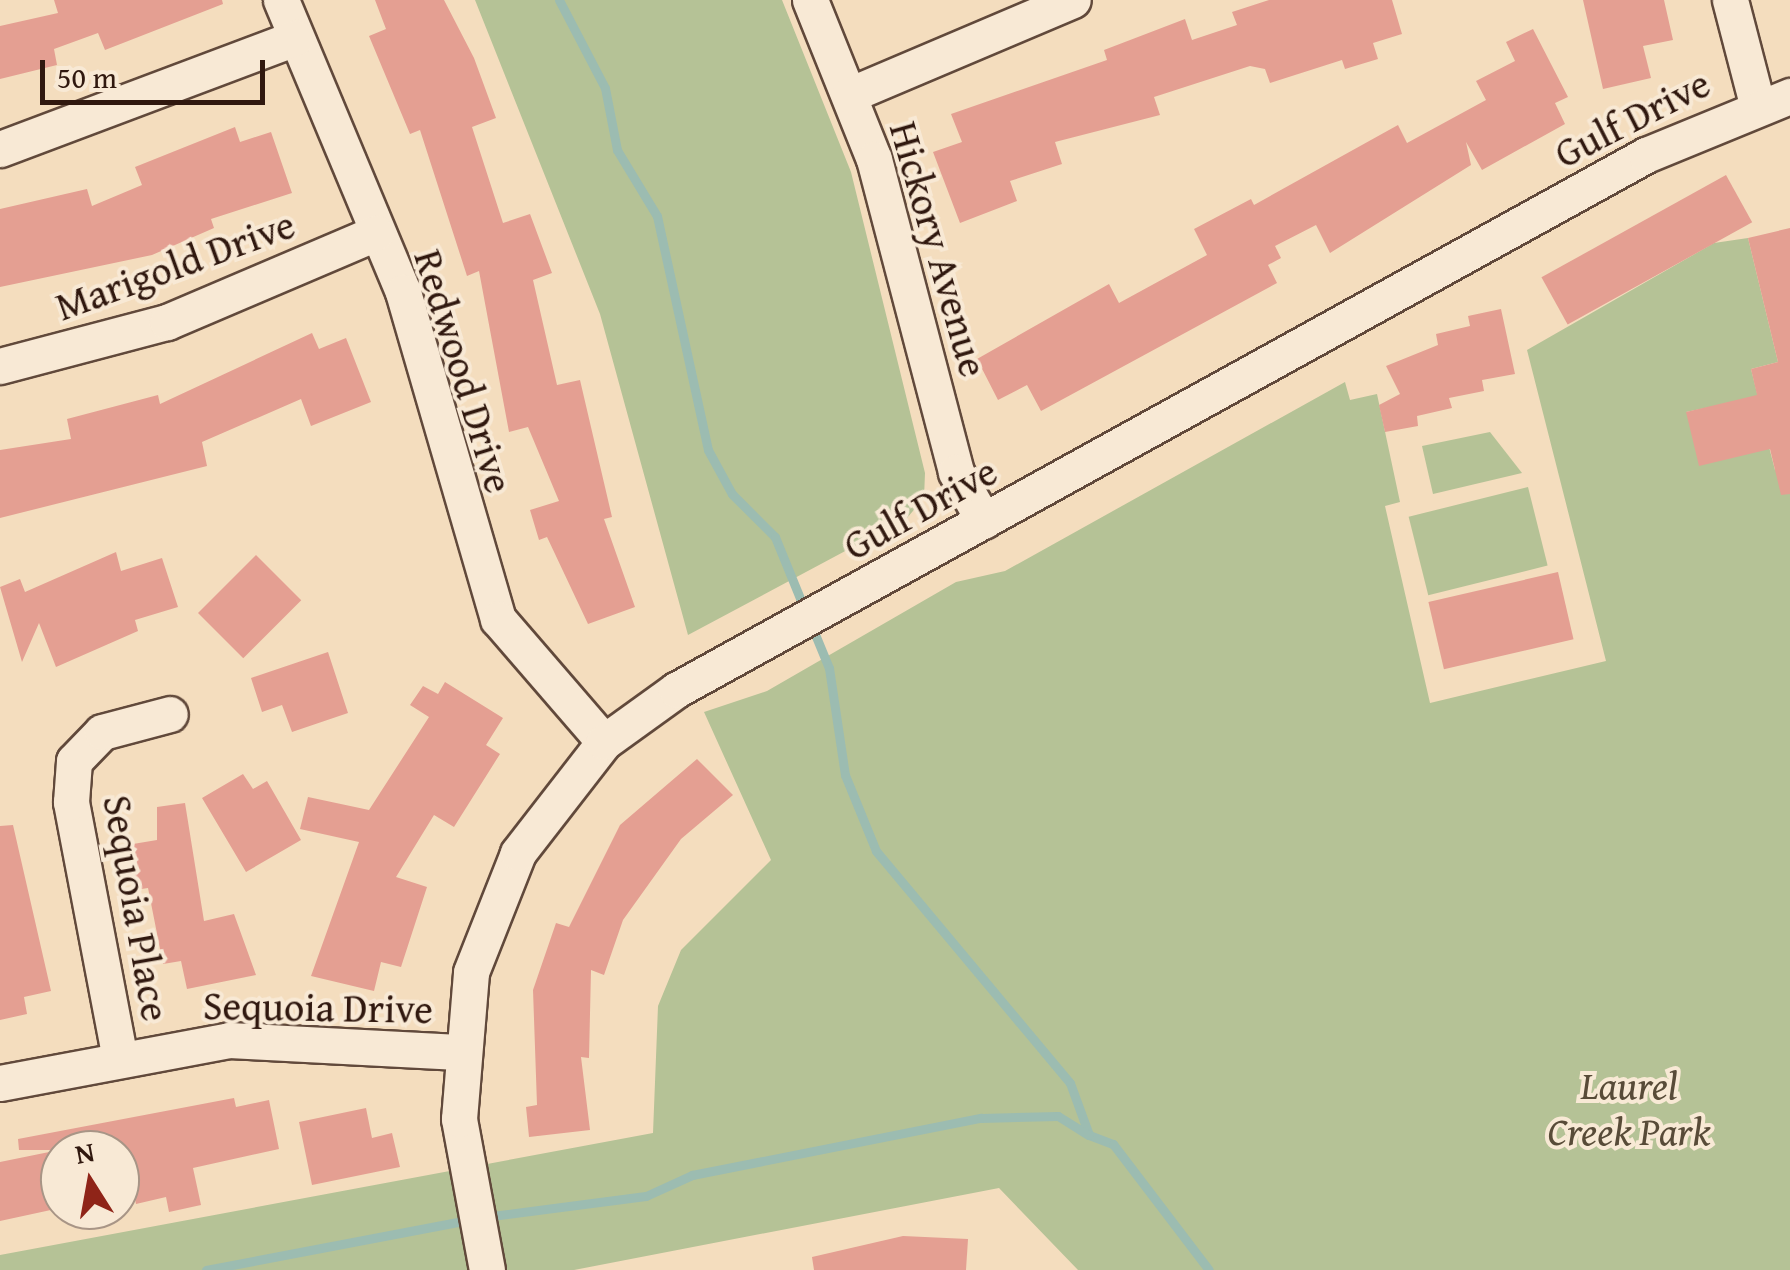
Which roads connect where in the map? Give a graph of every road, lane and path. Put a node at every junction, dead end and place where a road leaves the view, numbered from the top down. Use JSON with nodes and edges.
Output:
{"nodes":[{"id":1,"x":280,"y":0,"type":"edge"},
{"id":2,"x":810,"y":0,"type":"edge"},
{"id":3,"x":1073,"y":0,"type":"edge"},
{"id":4,"x":1730,"y":0,"type":"edge"},
{"id":5,"x":296,"y":38,"type":"junction"},
{"id":6,"x":848,"y":95,"type":"junction"},
{"id":7,"x":1774,"y":100,"type":"edge"},
{"id":8,"x":0,"y":150,"type":"edge"},
{"id":9,"x":376,"y":233,"type":"junction"},
{"id":10,"x":0,"y":366,"type":"edge"},
{"id":11,"x":984,"y":521,"type":"junction"},
{"id":12,"x":170,"y":714,"type":"dead end"},
{"id":13,"x":604,"y":742,"type":"junction"},
{"id":14,"x":459,"y":1052,"type":"junction"},
{"id":15,"x":120,"y":1059,"type":"junction"},
{"id":16,"x":0,"y":1083,"type":"edge"},
{"id":17,"x":483,"y":1254,"type":"edge"}],
"edges":[{"from":1,"to":5,"type":"street","name":"Redwood Drive"},
{"from":2,"to":6,"type":"street","name":"Hickory Avenue"},
{"from":3,"to":6,"type":"street"},
{"from":4,"to":7,"type":"street"},
{"from":5,"to":8,"type":"street"},
{"from":5,"to":9,"type":"street","name":"Redwood Drive"},
{"from":6,"to":11,"type":"street","name":"Hickory Avenue"},
{"from":7,"to":11,"type":"street","name":"Gulf Drive"},
{"from":9,"to":10,"type":"street","name":"Marigold Drive"},
{"from":9,"to":13,"type":"street","name":"Redwood Drive"},
{"from":11,"to":13,"type":"street","name":"Gulf Drive"},
{"from":12,"to":15,"type":"street","name":"Sequoia Place"},
{"from":13,"to":14,"type":"street","name":"Gulf Drive"},
{"from":14,"to":15,"type":"street","name":"Sequoia Drive"},
{"from":14,"to":17,"type":"street","name":"Gulf Drive"},
{"from":15,"to":16,"type":"street","name":"Sequoia Drive"}]}
